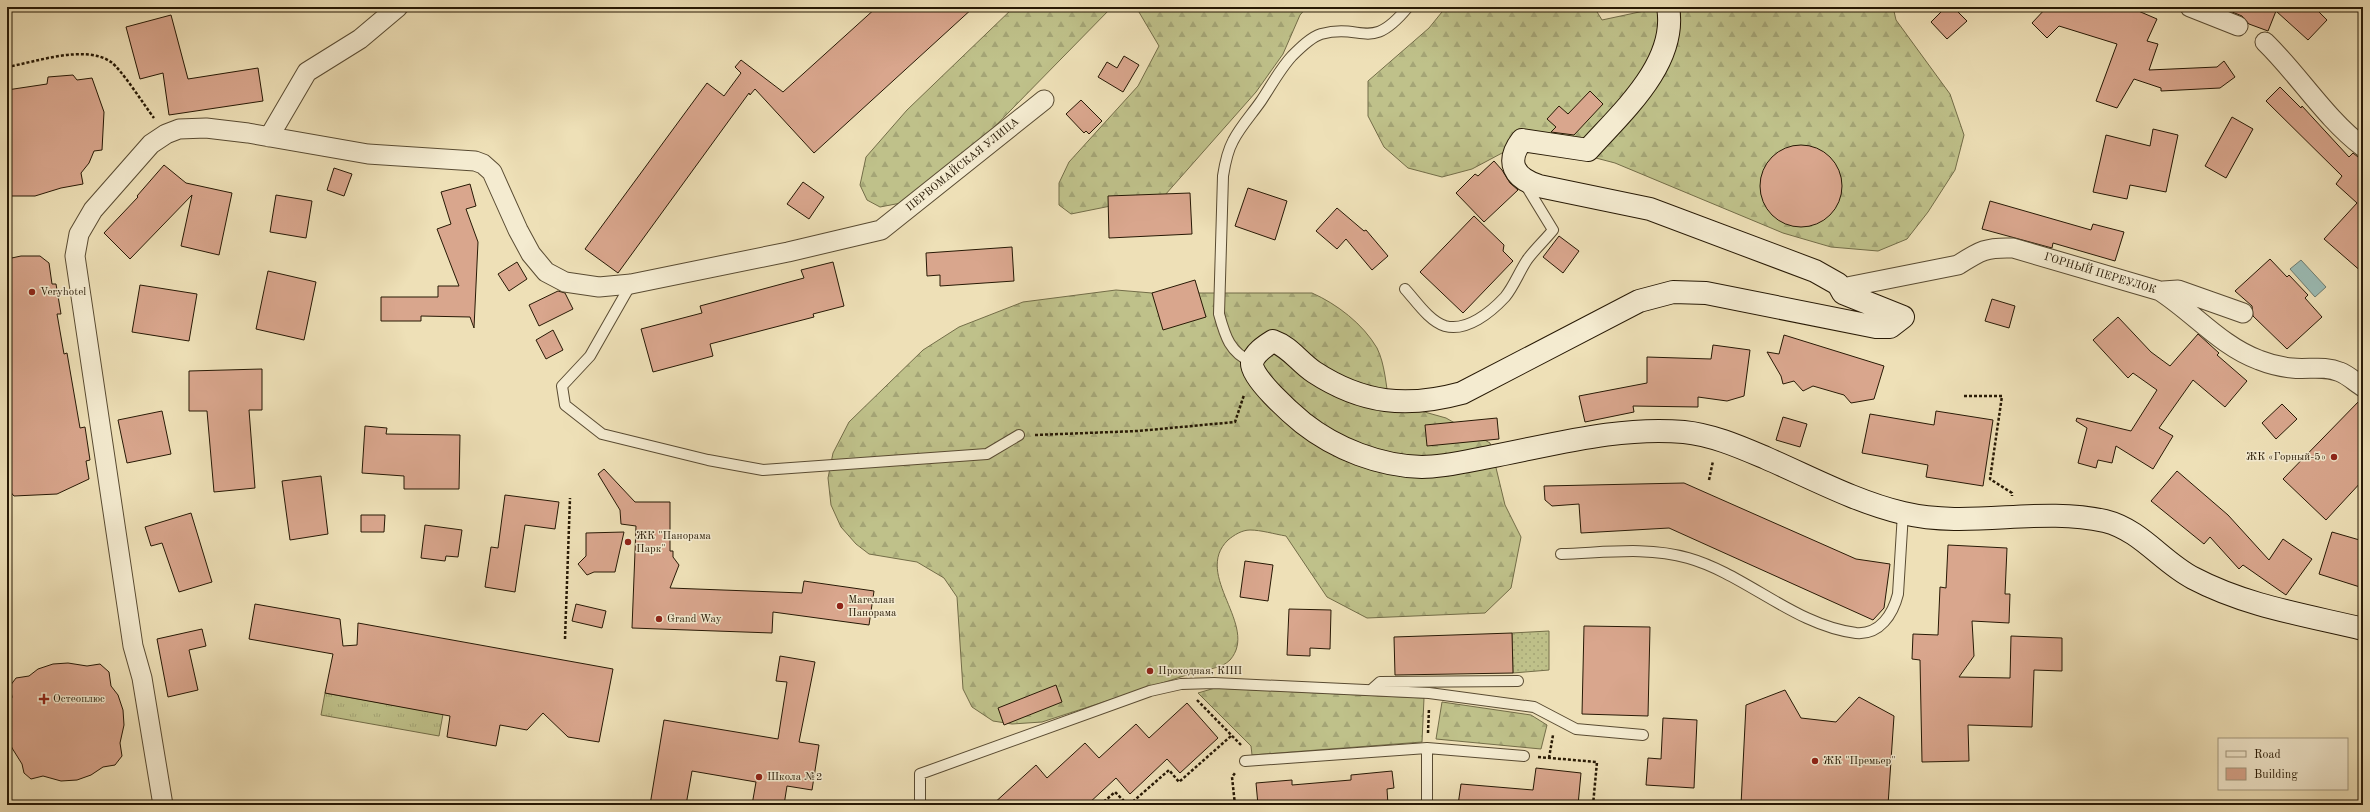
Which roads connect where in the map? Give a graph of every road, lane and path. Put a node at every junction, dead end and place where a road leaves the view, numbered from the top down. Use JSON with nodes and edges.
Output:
{"nodes":[{"id":1,"x":398,"y":7,"type":"edge"},
{"id":2,"x":1408,"y":7,"type":"edge"},
{"id":3,"x":1668,"y":7,"type":"edge"},
{"id":4,"x":2190,"y":7,"type":"edge"},
{"id":5,"x":2238,"y":26,"type":"dead end"},
{"id":6,"x":2265,"y":42,"type":"dead end"},
{"id":7,"x":7,"y":68,"type":"edge"},
{"id":8,"x":1044,"y":100,"type":"dead end"},
{"id":9,"x":166,"y":134,"type":"junction"},
{"id":10,"x":269,"y":137,"type":"junction"},
{"id":11,"x":2363,"y":147,"type":"edge"},
{"id":12,"x":1522,"y":179,"type":"junction"},
{"id":13,"x":631,"y":284,"type":"junction"},
{"id":14,"x":1842,"y":288,"type":"junction"},
{"id":15,"x":1405,"y":289,"type":"dead end"},
{"id":16,"x":2160,"y":291,"type":"junction"},
{"id":17,"x":2242,"y":313,"type":"dead end"},
{"id":18,"x":1252,"y":362,"type":"junction"},
{"id":19,"x":2363,"y":387,"type":"edge"},
{"id":20,"x":1964,"y":396,"type":"dead end"},
{"id":21,"x":1235,"y":422,"type":"dead end"},
{"id":22,"x":1019,"y":436,"type":"joint"},
{"id":23,"x":1714,"y":453,"type":"dead end"},
{"id":24,"x":1709,"y":480,"type":"dead end"},
{"id":25,"x":570,"y":498,"type":"dead end"},
{"id":26,"x":1903,"y":513,"type":"junction"},
{"id":27,"x":2012,"y":516,"type":"junction"},
{"id":28,"x":1561,"y":554,"type":"dead end"},
{"id":29,"x":2363,"y":629,"type":"edge"},
{"id":30,"x":565,"y":639,"type":"dead end"},
{"id":31,"x":1518,"y":681,"type":"dead end"},
{"id":32,"x":1371,"y":690,"type":"junction"},
{"id":33,"x":1429,"y":693,"type":"junction"},
{"id":34,"x":1195,"y":698,"type":"dead end"},
{"id":35,"x":1555,"y":718,"type":"junction"},
{"id":36,"x":1643,"y":735,"type":"dead end"},
{"id":37,"x":1231,"y":736,"type":"junction"},
{"id":38,"x":1428,"y":748,"type":"junction"},
{"id":39,"x":1524,"y":756,"type":"joint"},
{"id":40,"x":1549,"y":758,"type":"junction"},
{"id":41,"x":1246,"y":761,"type":"junction"},
{"id":42,"x":163,"y":805,"type":"edge"},
{"id":43,"x":920,"y":805,"type":"edge"},
{"id":44,"x":1100,"y":805,"type":"edge"},
{"id":45,"x":1129,"y":805,"type":"edge"},
{"id":46,"x":1235,"y":805,"type":"edge"},
{"id":47,"x":1427,"y":805,"type":"edge"},
{"id":48,"x":1593,"y":805,"type":"edge"}],
"edges":[{"from":1,"to":10,"type":"street"},
{"from":2,"to":18,"type":"lane"},
{"from":3,"to":12,"type":"street"},
{"from":4,"to":5,"type":"street"},
{"from":6,"to":11,"type":"street"},
{"from":7,"to":9,"type":"path"},
{"from":8,"to":13,"type":"street","name":"ПЕРВОМАЙСКАЯ УЛИЦА"},
{"from":9,"to":10,"type":"street"},
{"from":9,"to":42,"type":"street"},
{"from":10,"to":13,"type":"street"},
{"from":12,"to":14,"type":"street"},
{"from":12,"to":15,"type":"lane"},
{"from":13,"to":22,"type":"lane"},
{"from":14,"to":16,"type":"street","name":"ГОРНЫЙ ПЕРЕУЛОК"},
{"from":14,"to":18,"type":"street"},
{"from":16,"to":17,"type":"street"},
{"from":16,"to":19,"type":"street","name":"ГОРНЫЙ ПЕРЕУЛОК"},
{"from":18,"to":26,"type":"street"},
{"from":20,"to":27,"type":"path"},
{"from":21,"to":22,"type":"path"},
{"from":23,"to":24,"type":"path"},
{"from":25,"to":30,"type":"path"},
{"from":26,"to":27,"type":"street"},
{"from":26,"to":28,"type":"lane"},
{"from":27,"to":29,"type":"street"},
{"from":31,"to":32,"type":"lane"},
{"from":32,"to":33,"type":"lane"},
{"from":32,"to":43,"type":"lane"},
{"from":33,"to":35,"type":"lane"},
{"from":33,"to":38,"type":"path"},
{"from":34,"to":37,"type":"path"},
{"from":35,"to":36,"type":"lane"},
{"from":35,"to":40,"type":"path"},
{"from":37,"to":41,"type":"path"},
{"from":37,"to":45,"type":"path"},
{"from":38,"to":39,"type":"lane"},
{"from":38,"to":41,"type":"lane"},
{"from":38,"to":47,"type":"lane"},
{"from":39,"to":40,"type":"path"},
{"from":40,"to":48,"type":"path"},
{"from":41,"to":46,"type":"path"},
{"from":44,"to":45,"type":"path"}]}
